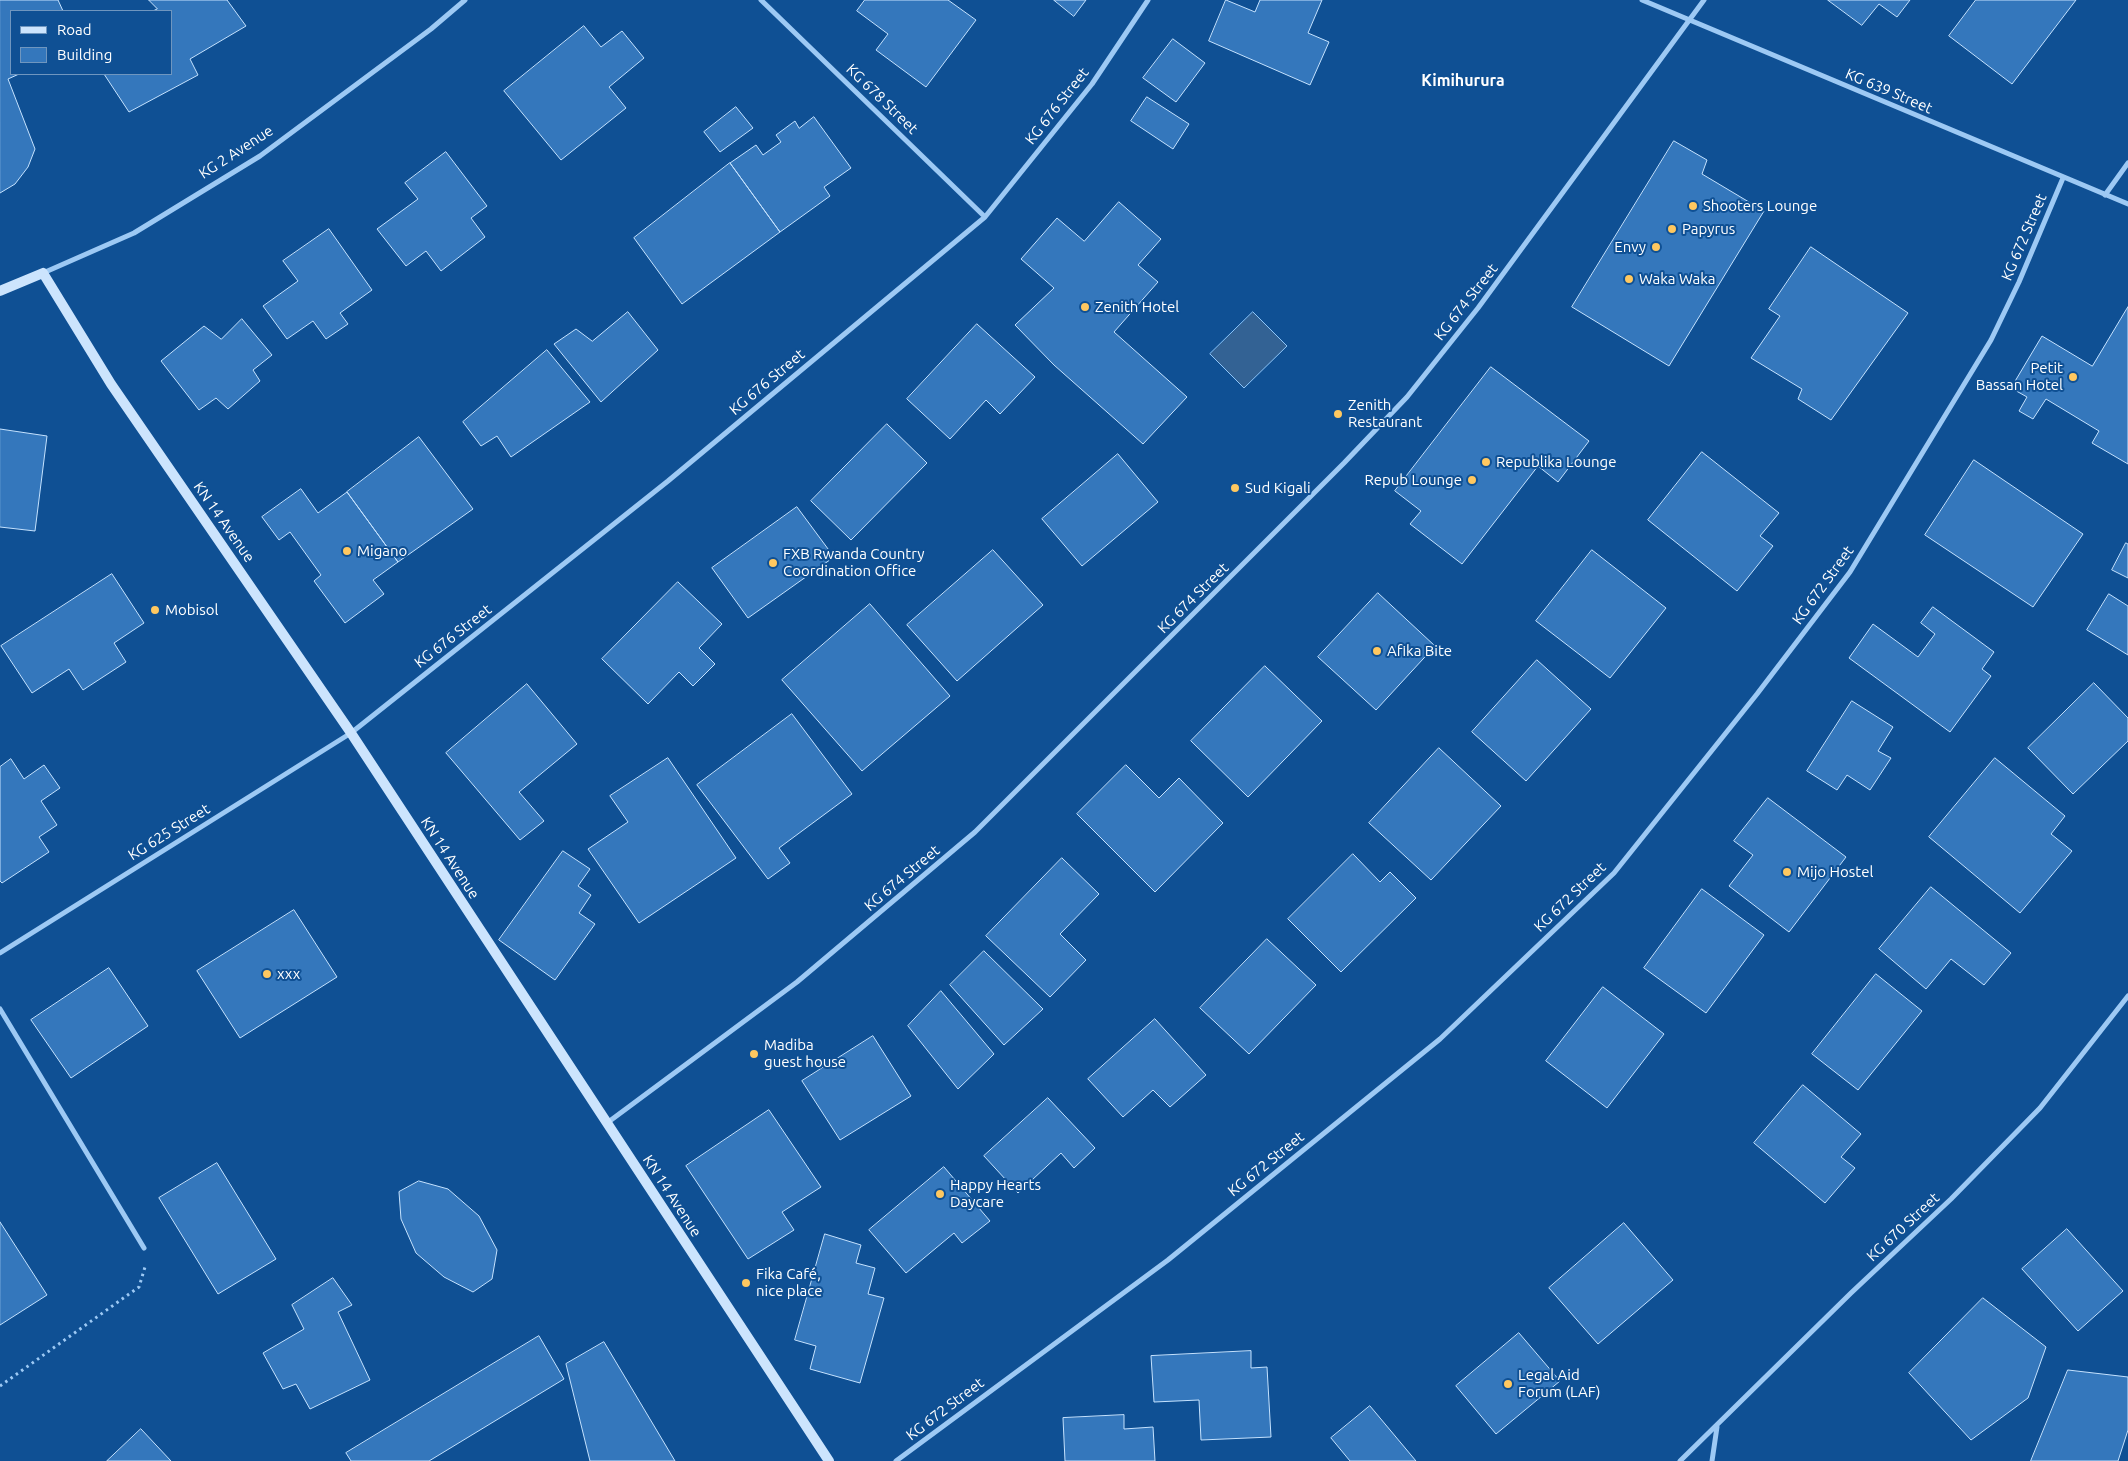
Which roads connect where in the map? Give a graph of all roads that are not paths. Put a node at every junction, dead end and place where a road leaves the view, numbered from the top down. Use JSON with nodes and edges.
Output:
{"nodes":[{"id":1,"x":465,"y":0,"type":"edge"},
{"id":2,"x":761,"y":0,"type":"edge"},
{"id":3,"x":1148,"y":0,"type":"edge"},
{"id":4,"x":1642,"y":0,"type":"edge"},
{"id":5,"x":1704,"y":0,"type":"edge"},
{"id":6,"x":1690,"y":21,"type":"junction"},
{"id":7,"x":2128,"y":163,"type":"edge"},
{"id":8,"x":2063,"y":178,"type":"junction"},
{"id":9,"x":2105,"y":195,"type":"junction"},
{"id":10,"x":2128,"y":204,"type":"edge"},
{"id":11,"x":985,"y":217,"type":"junction"},
{"id":12,"x":43,"y":273,"type":"junction"},
{"id":13,"x":0,"y":291,"type":"edge"},
{"id":14,"x":351,"y":733,"type":"junction"},
{"id":15,"x":0,"y":953,"type":"edge"},
{"id":16,"x":2128,"y":996,"type":"edge"},
{"id":17,"x":0,"y":1008,"type":"edge"},
{"id":18,"x":606,"y":1123,"type":"junction"},
{"id":19,"x":144,"y":1248,"type":"road end"},
{"id":20,"x":1717,"y":1426,"type":"junction"},
{"id":21,"x":829,"y":1461,"type":"edge"},
{"id":22,"x":896,"y":1461,"type":"edge"},
{"id":23,"x":1680,"y":1461,"type":"edge"},
{"id":24,"x":1712,"y":1461,"type":"edge"}],
"edges":[{"from":1,"to":12,"type":"street","name":"KG 2 Avenue"},
{"from":2,"to":11,"type":"street","name":"KG 678 Street"},
{"from":3,"to":11,"type":"street","name":"KG 676 Street"},
{"from":4,"to":6,"type":"street","name":"KG 639 Street"},
{"from":5,"to":6,"type":"street","name":"KG 674 Street"},
{"from":6,"to":8,"type":"street","name":"KG 639 Street"},
{"from":6,"to":18,"type":"street","name":"KG 674 Street"},
{"from":7,"to":9,"type":"street"},
{"from":8,"to":9,"type":"street","name":"KG 639 Street"},
{"from":8,"to":22,"type":"street","name":"KG 672 Street"},
{"from":9,"to":10,"type":"street","name":"KG 639 Street"},
{"from":11,"to":14,"type":"street","name":"KG 676 Street"},
{"from":12,"to":13,"type":"main road","name":"KG 2 Avenue"},
{"from":12,"to":14,"type":"main road","name":"KN 14 Avenue"},
{"from":14,"to":15,"type":"street","name":"KG 625 Street"},
{"from":14,"to":18,"type":"main road","name":"KN 14 Avenue"},
{"from":16,"to":20,"type":"street","name":"KG 670 Street"},
{"from":17,"to":19,"type":"street"},
{"from":18,"to":21,"type":"main road","name":"KN 14 Avenue"},
{"from":20,"to":23,"type":"street","name":"KG 670 Street"},
{"from":20,"to":24,"type":"street"}]}
